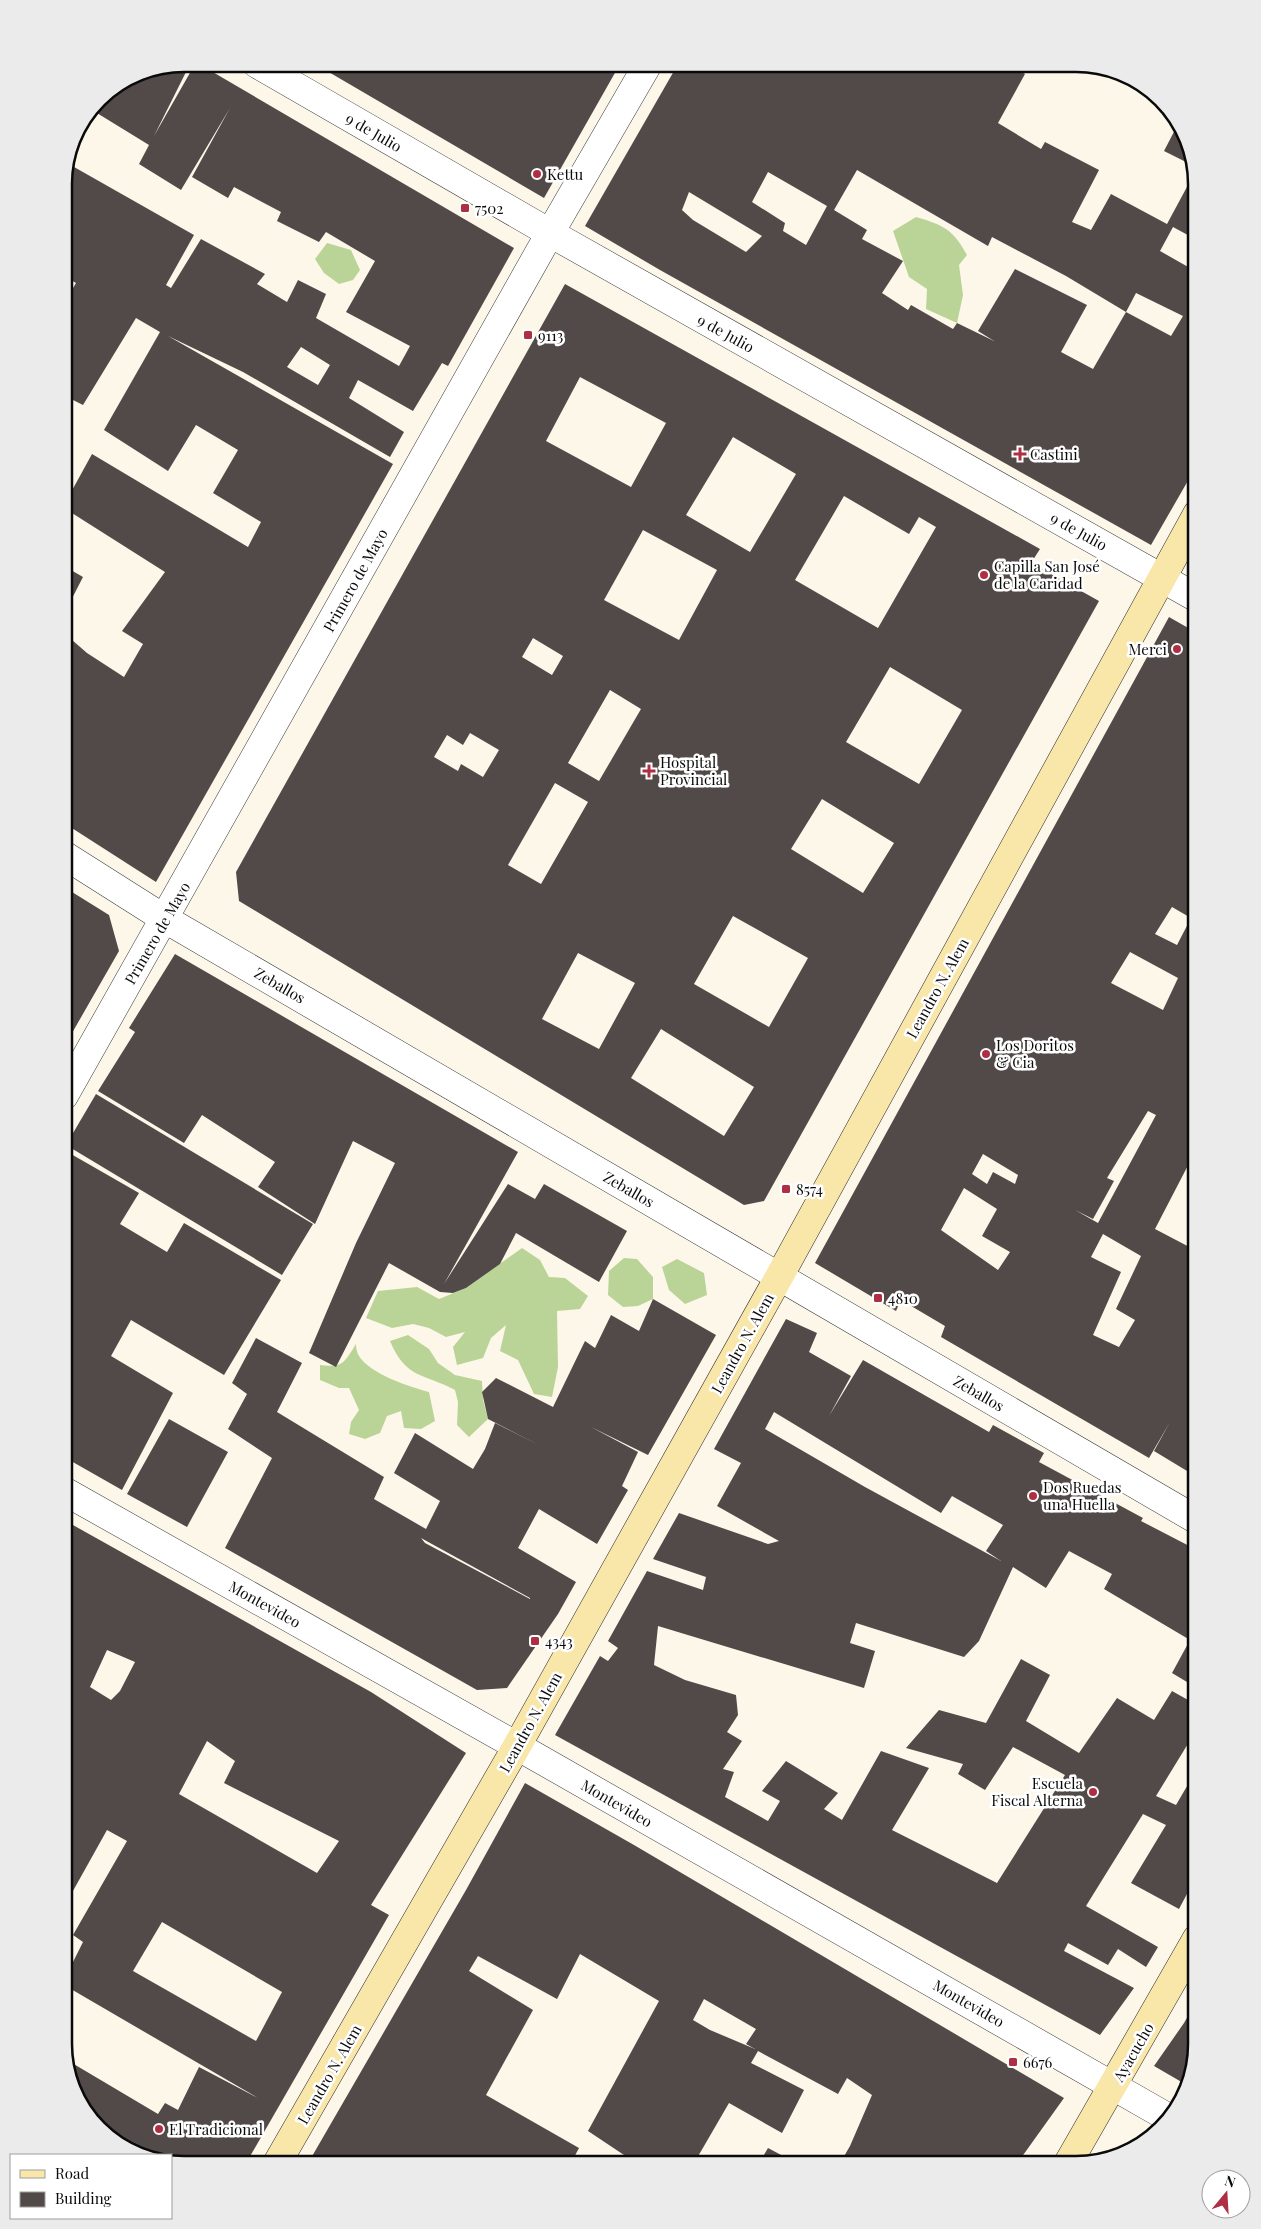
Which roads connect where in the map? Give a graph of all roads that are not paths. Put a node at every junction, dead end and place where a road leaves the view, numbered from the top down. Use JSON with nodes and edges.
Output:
{"nodes":[{"id":1,"x":273,"y":73,"type":"edge"},
{"id":2,"x":643,"y":73,"type":"edge"},
{"id":3,"x":550,"y":233,"type":"junction"},
{"id":4,"x":1188,"y":530,"type":"edge"},
{"id":5,"x":1162,"y":578,"type":"junction"},
{"id":6,"x":1188,"y":593,"type":"edge"},
{"id":7,"x":73,"y":860,"type":"edge"},
{"id":8,"x":165,"y":918,"type":"junction"},
{"id":9,"x":73,"y":1081,"type":"edge"},
{"id":10,"x":779,"y":1276,"type":"junction"},
{"id":11,"x":72,"y":1496,"type":"edge"},
{"id":12,"x":1188,"y":1515,"type":"edge"},
{"id":13,"x":517,"y":1746,"type":"junction"},
{"id":14,"x":1188,"y":1954,"type":"edge"},
{"id":15,"x":1114,"y":2086,"type":"junction"},
{"id":16,"x":1164,"y":2115,"type":"edge"},
{"id":17,"x":281,"y":2156,"type":"edge"},
{"id":18,"x":1072,"y":2156,"type":"edge"}],
"edges":[{"from":1,"to":3,"type":"street","name":"9 de Julio"},
{"from":2,"to":3,"type":"street","name":"Primero de Mayo"},
{"from":3,"to":5,"type":"street","name":"9 de Julio"},
{"from":3,"to":8,"type":"street","name":"Primero de Mayo"},
{"from":4,"to":5,"type":"main road","name":"Leandro N. Alem"},
{"from":5,"to":6,"type":"street","name":"9 de Julio"},
{"from":5,"to":10,"type":"main road","name":"Leandro N. Alem"},
{"from":7,"to":8,"type":"street","name":"Zeballos"},
{"from":8,"to":9,"type":"street","name":"Primero de Mayo"},
{"from":8,"to":10,"type":"street","name":"Zeballos"},
{"from":10,"to":12,"type":"street","name":"Zeballos"},
{"from":10,"to":13,"type":"main road","name":"Leandro N. Alem"},
{"from":11,"to":13,"type":"street","name":"Montevideo"},
{"from":13,"to":15,"type":"street","name":"Montevideo"},
{"from":13,"to":17,"type":"main road","name":"Leandro N. Alem"},
{"from":14,"to":15,"type":"main road","name":"Ayacucho"},
{"from":15,"to":16,"type":"street","name":"Montevideo"},
{"from":15,"to":18,"type":"main road","name":"Ayacucho"}]}
